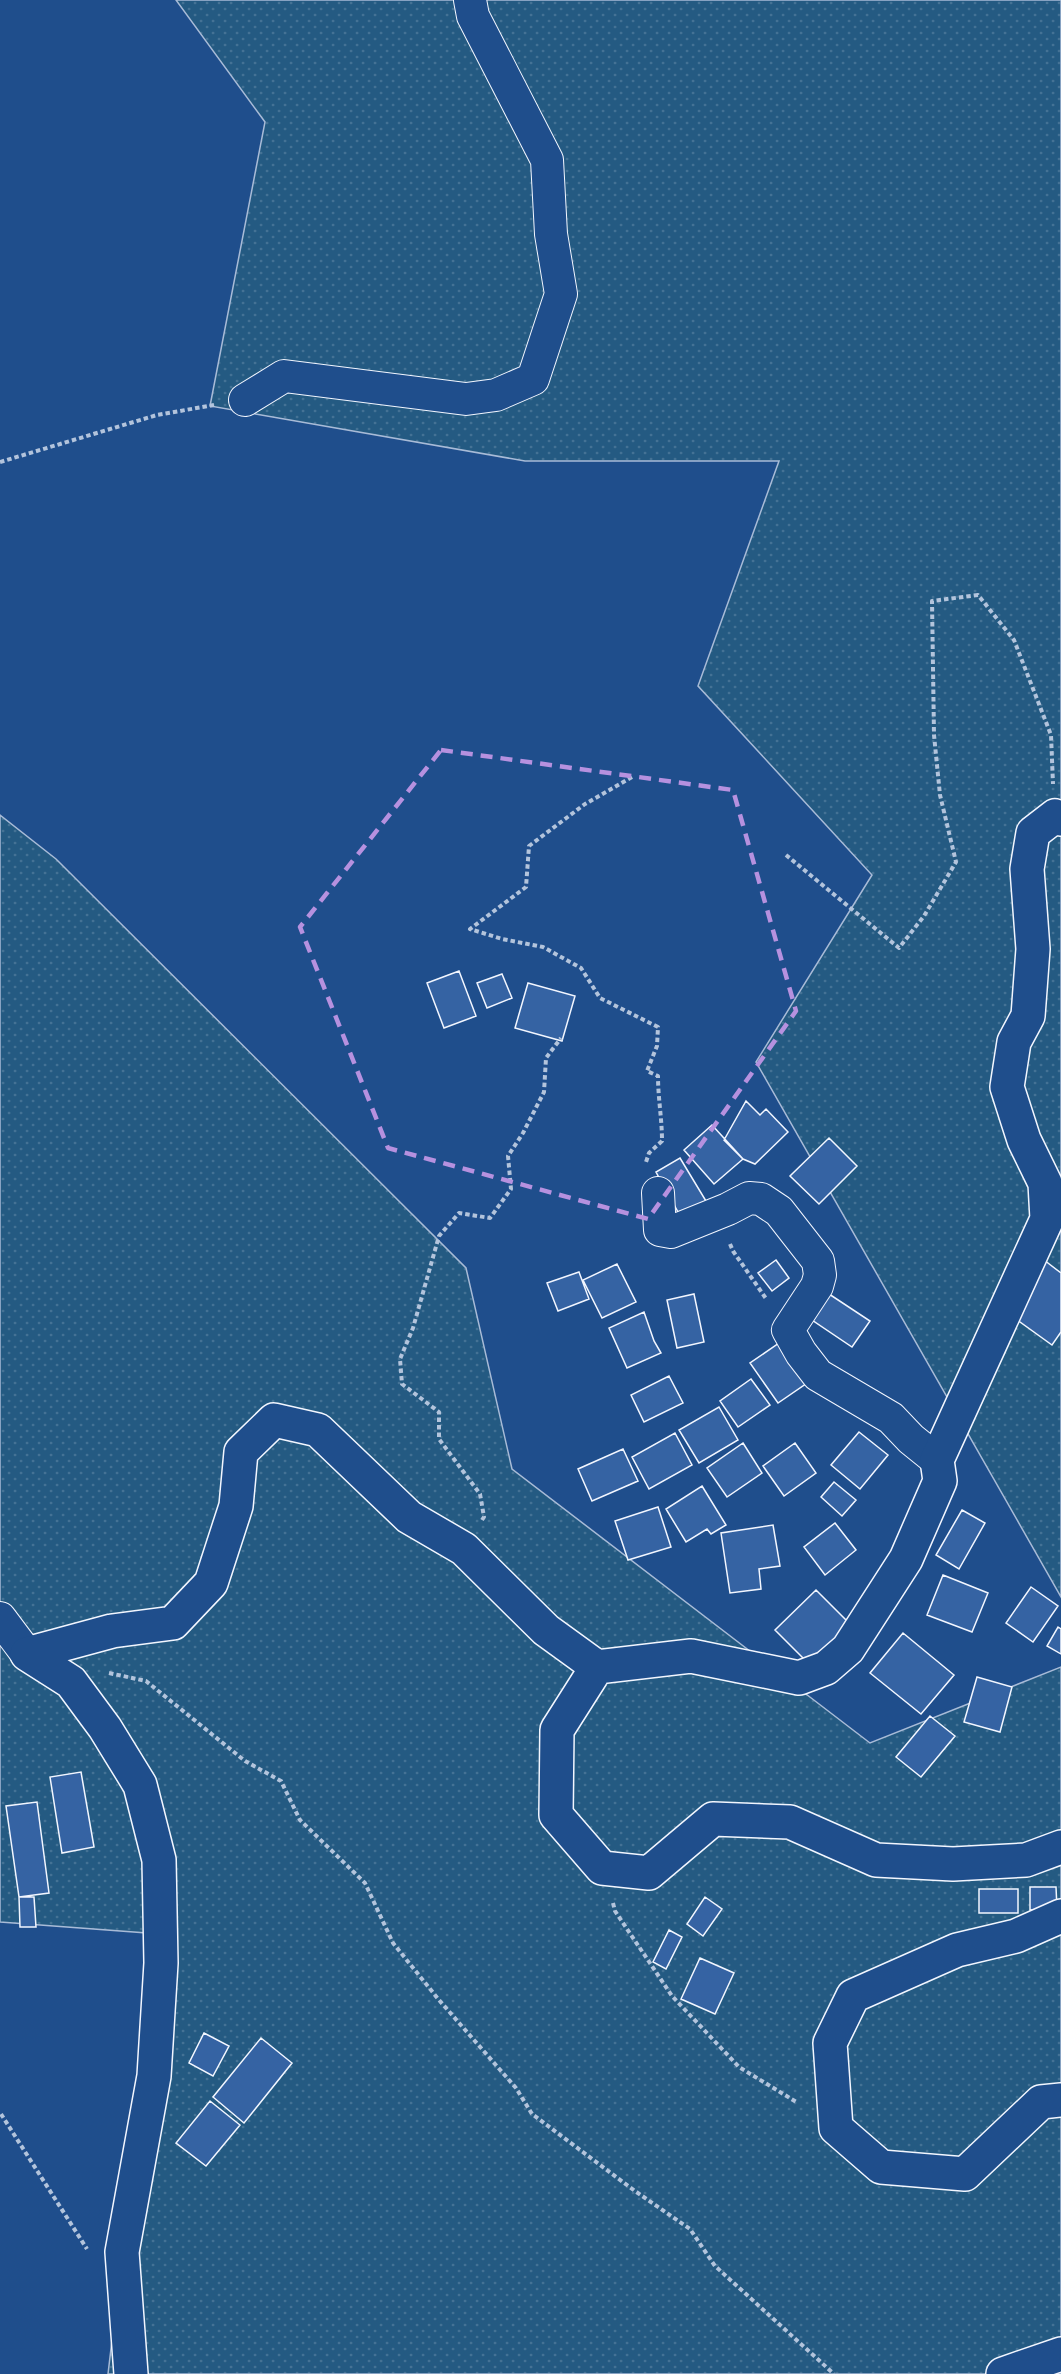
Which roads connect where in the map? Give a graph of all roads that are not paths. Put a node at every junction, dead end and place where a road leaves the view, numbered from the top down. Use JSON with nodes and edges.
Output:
{"nodes":[{"id":1,"x":470,"y":0,"type":"edge"},
{"id":2,"x":245,"y":400,"type":"road end"},
{"id":3,"x":1058,"y":818,"type":"edge"},
{"id":4,"x":658,"y":1193,"type":"road end"},
{"id":5,"x":937,"y":1460,"type":"junction"},
{"id":6,"x":0,"y":1618,"type":"edge"},
{"id":7,"x":27,"y":1654,"type":"junction"},
{"id":8,"x":597,"y":1667,"type":"junction"},
{"id":9,"x":1061,"y":1847,"type":"edge"},
{"id":10,"x":1061,"y":1916,"type":"edge"},
{"id":11,"x":1061,"y":2100,"type":"edge"},
{"id":12,"x":1061,"y":2354,"type":"edge"},
{"id":13,"x":131,"y":2374,"type":"edge"},
{"id":14,"x":1003,"y":2374,"type":"edge"}],
"edges":[{"from":1,"to":2,"type":"street"},
{"from":3,"to":5,"type":"street"},
{"from":4,"to":5,"type":"street"},
{"from":5,"to":8,"type":"street"},
{"from":6,"to":7,"type":"street"},
{"from":7,"to":8,"type":"street"},
{"from":7,"to":13,"type":"street"},
{"from":8,"to":9,"type":"street"},
{"from":10,"to":11,"type":"street"},
{"from":12,"to":14,"type":"street"}]}
